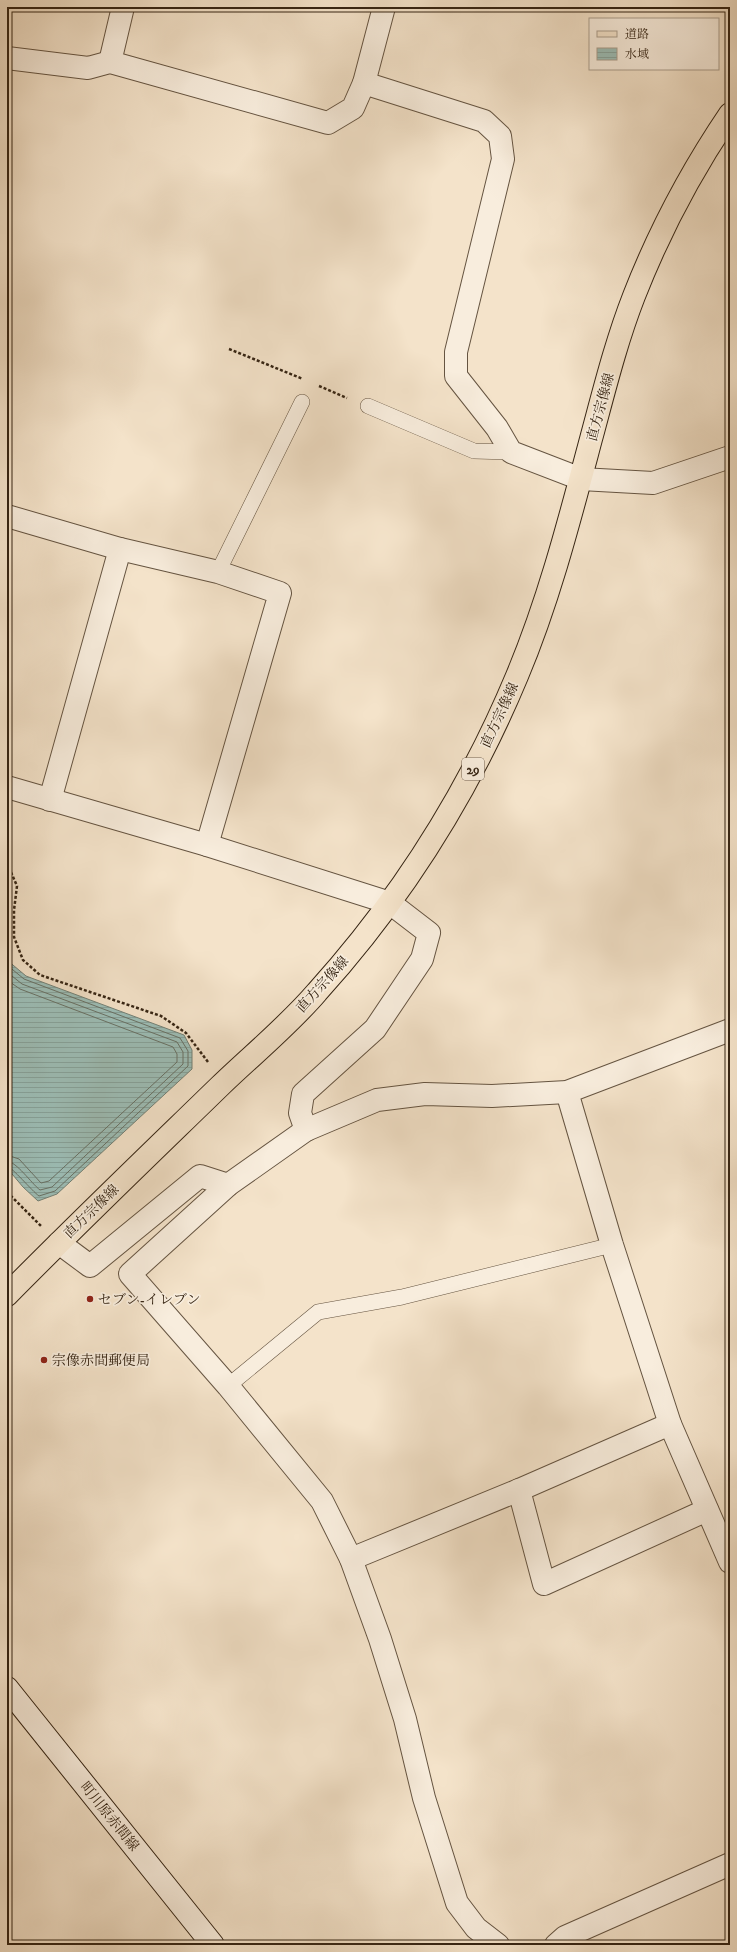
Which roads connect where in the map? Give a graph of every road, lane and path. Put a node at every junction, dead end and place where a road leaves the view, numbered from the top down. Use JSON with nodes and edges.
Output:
{"nodes":[{"id":1,"x":123,"y":7,"type":"edge"},
{"id":2,"x":384,"y":7,"type":"edge"},
{"id":3,"x":7,"y":58,"type":"edge"},
{"id":4,"x":110,"y":62,"type":"junction"},
{"id":5,"x":364,"y":83,"type":"junction"},
{"id":6,"x":730,"y":114,"type":"edge"},
{"id":7,"x":230,"y":349,"type":"dead end"},
{"id":8,"x":310,"y":382,"type":"dead end"},
{"id":9,"x":317,"y":385,"type":"dead end"},
{"id":10,"x":302,"y":402,"type":"dead end"},
{"id":11,"x":368,"y":406,"type":"joint"},
{"id":12,"x":512,"y":452,"type":"junction"},
{"id":13,"x":730,"y":457,"type":"edge"},
{"id":14,"x":581,"y":479,"type":"junction"},
{"id":15,"x":7,"y":516,"type":"edge"},
{"id":16,"x":120,"y":549,"type":"junction"},
{"id":17,"x":218,"y":572,"type":"junction"},
{"id":18,"x":7,"y":787,"type":"edge"},
{"id":19,"x":50,"y":800,"type":"junction"},
{"id":20,"x":207,"y":845,"type":"junction"},
{"id":21,"x":7,"y":864,"type":"edge"},
{"id":22,"x":390,"y":904,"type":"junction"},
{"id":23,"x":730,"y":1030,"type":"edge"},
{"id":24,"x":223,"y":1082,"type":"junction"},
{"id":25,"x":567,"y":1092,"type":"junction"},
{"id":26,"x":306,"y":1130,"type":"junction"},
{"id":27,"x":228,"y":1185,"type":"junction"},
{"id":28,"x":7,"y":1192,"type":"edge"},
{"id":29,"x":59,"y":1243,"type":"junction"},
{"id":30,"x":612,"y":1245,"type":"junction"},
{"id":31,"x":7,"y":1295,"type":"edge"},
{"id":32,"x":228,"y":1386,"type":"junction"},
{"id":33,"x":670,"y":1424,"type":"junction"},
{"id":34,"x":519,"y":1490,"type":"junction"},
{"id":35,"x":707,"y":1510,"type":"junction"},
{"id":36,"x":351,"y":1559,"type":"junction"},
{"id":37,"x":730,"y":1562,"type":"edge"},
{"id":38,"x":7,"y":1688,"type":"edge"},
{"id":39,"x":730,"y":1864,"type":"edge"},
{"id":40,"x":213,"y":1945,"type":"edge"},
{"id":41,"x":498,"y":1945,"type":"edge"},
{"id":42,"x":556,"y":1945,"type":"edge"}],
"edges":[{"from":1,"to":4,"type":"street"},
{"from":2,"to":5,"type":"street"},
{"from":3,"to":4,"type":"street"},
{"from":4,"to":5,"type":"street"},
{"from":5,"to":12,"type":"street"},
{"from":6,"to":14,"type":"main road","name":"直方宗像線","number":"29"},
{"from":7,"to":8,"type":"path"},
{"from":9,"to":11,"type":"path"},
{"from":10,"to":17,"type":"lane"},
{"from":11,"to":12,"type":"lane"},
{"from":12,"to":14,"type":"street"},
{"from":13,"to":14,"type":"street"},
{"from":14,"to":22,"type":"main road","name":"直方宗像線","number":"29"},
{"from":15,"to":16,"type":"street"},
{"from":16,"to":17,"type":"street"},
{"from":16,"to":19,"type":"street"},
{"from":17,"to":20,"type":"street"},
{"from":18,"to":19,"type":"street"},
{"from":19,"to":20,"type":"street"},
{"from":20,"to":22,"type":"street"},
{"from":21,"to":24,"type":"path"},
{"from":22,"to":24,"type":"main road","name":"直方宗像線","number":"29"},
{"from":22,"to":26,"type":"street"},
{"from":23,"to":25,"type":"street"},
{"from":24,"to":29,"type":"main road","name":"直方宗像線","number":"29"},
{"from":25,"to":26,"type":"street"},
{"from":25,"to":30,"type":"street"},
{"from":26,"to":27,"type":"street"},
{"from":27,"to":29,"type":"street"},
{"from":27,"to":32,"type":"street"},
{"from":28,"to":29,"type":"path"},
{"from":29,"to":31,"type":"main road","name":"直方宗像線","number":"29"},
{"from":30,"to":32,"type":"lane"},
{"from":30,"to":33,"type":"street"},
{"from":32,"to":36,"type":"street"},
{"from":33,"to":34,"type":"street"},
{"from":33,"to":35,"type":"street"},
{"from":34,"to":35,"type":"street"},
{"from":34,"to":36,"type":"street"},
{"from":35,"to":37,"type":"street"},
{"from":36,"to":41,"type":"street"},
{"from":38,"to":40,"type":"street","name":"町川原赤間線"},
{"from":39,"to":42,"type":"street"}]}
